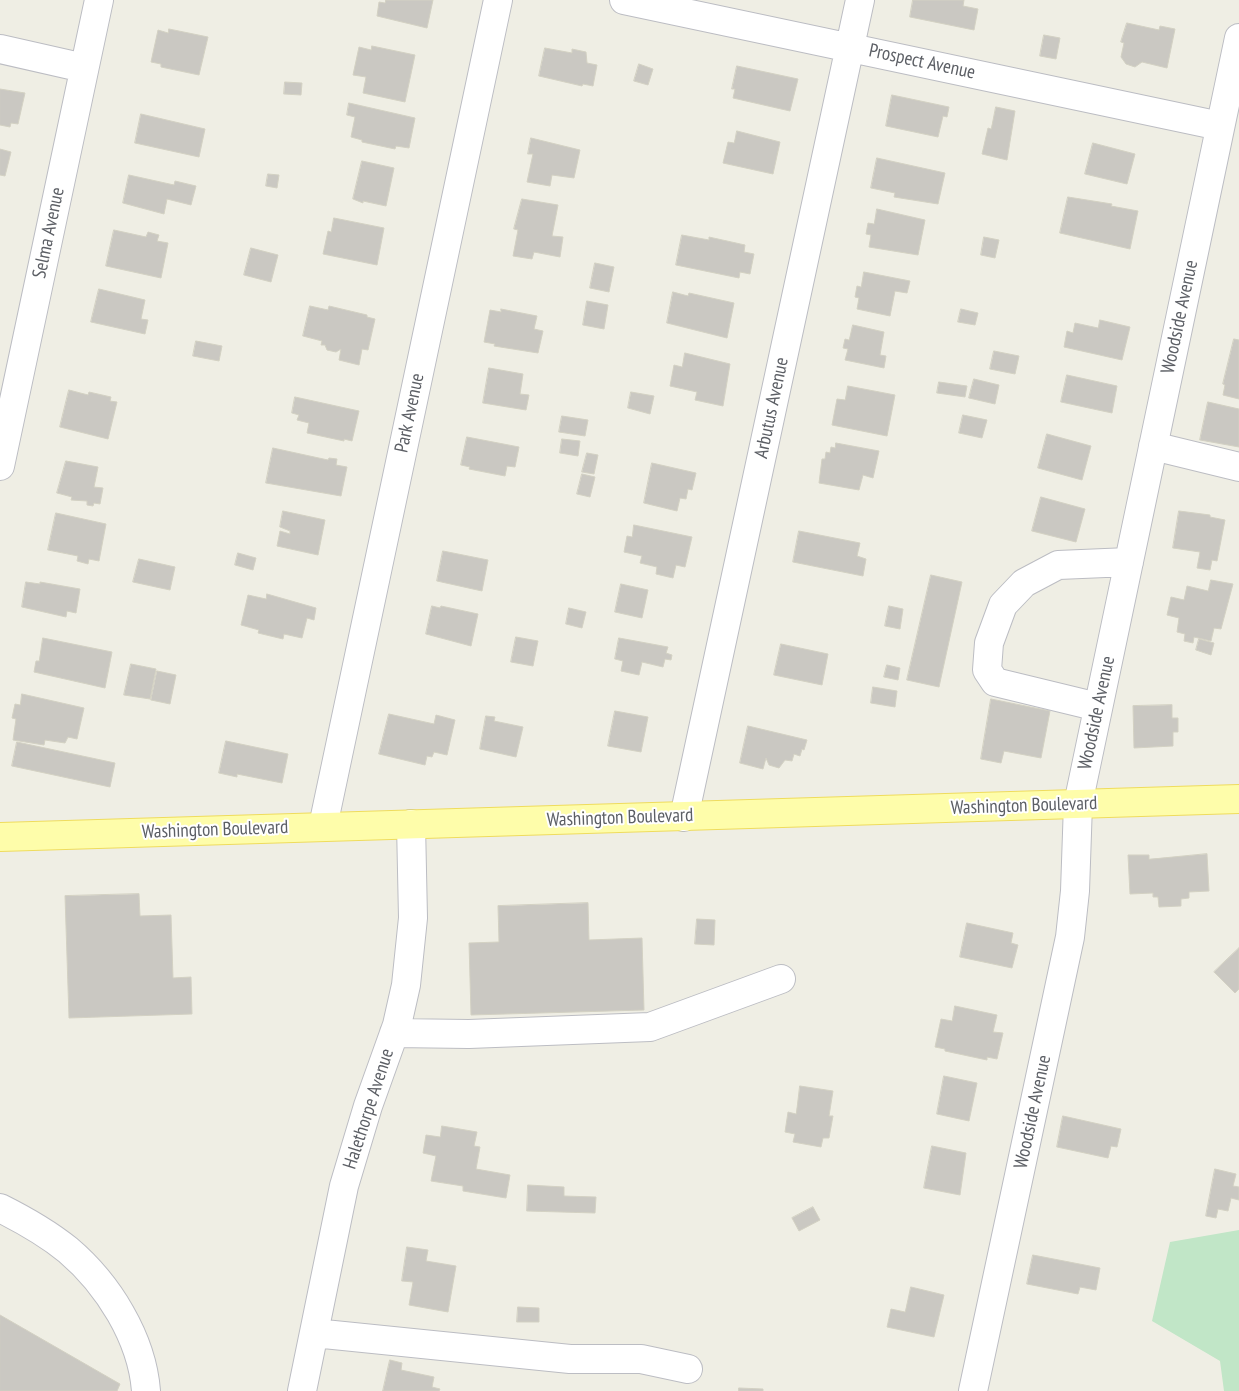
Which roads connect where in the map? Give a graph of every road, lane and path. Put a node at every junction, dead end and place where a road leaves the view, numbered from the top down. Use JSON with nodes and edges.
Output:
{"nodes":[{"id":1,"x":99,"y":0,"type":"edge"},
{"id":2,"x":498,"y":0,"type":"edge"},
{"id":3,"x":624,"y":0,"type":"edge"},
{"id":4,"x":860,"y":0,"type":"edge"},
{"id":5,"x":1239,"y":38,"type":"edge"},
{"id":6,"x":850,"y":47,"type":"junction"},
{"id":7,"x":0,"y":49,"type":"edge"},
{"id":8,"x":84,"y":68,"type":"junction"},
{"id":9,"x":1220,"y":126,"type":"junction"},
{"id":10,"x":1153,"y":446,"type":"junction"},
{"id":11,"x":0,"y":466,"type":"edge"},
{"id":12,"x":1239,"y":467,"type":"edge"},
{"id":13,"x":1129,"y":562,"type":"junction"},
{"id":14,"x":1098,"y":707,"type":"junction"},
{"id":15,"x":1239,"y":799,"type":"edge"},
{"id":16,"x":1078,"y":804,"type":"junction"},
{"id":17,"x":684,"y":817,"type":"junction"},
{"id":18,"x":411,"y":824,"type":"junction"},
{"id":19,"x":323,"y":826,"type":"junction"},
{"id":20,"x":0,"y":837,"type":"edge"},
{"id":21,"x":781,"y":979,"type":"dead end"},
{"id":22,"x":394,"y":1033,"type":"junction"},
{"id":23,"x":0,"y":1208,"type":"edge"},
{"id":24,"x":314,"y":1333,"type":"junction"},
{"id":25,"x":688,"y":1369,"type":"dead end"},
{"id":26,"x":146,"y":1391,"type":"edge"},
{"id":27,"x":302,"y":1391,"type":"edge"},
{"id":28,"x":973,"y":1391,"type":"edge"}],
"edges":[{"from":1,"to":8,"type":"street","name":"Selma Avenue"},
{"from":2,"to":19,"type":"street","name":"Park Avenue"},
{"from":3,"to":6,"type":"street","name":"Prospect Avenue"},
{"from":4,"to":6,"type":"street","name":"Arbutus Avenue"},
{"from":5,"to":9,"type":"street","name":"Woodside Avenue"},
{"from":6,"to":9,"type":"street","name":"Prospect Avenue"},
{"from":6,"to":17,"type":"street","name":"Arbutus Avenue"},
{"from":7,"to":8,"type":"street"},
{"from":8,"to":11,"type":"street","name":"Selma Avenue"},
{"from":9,"to":10,"type":"street","name":"Woodside Avenue"},
{"from":10,"to":12,"type":"street"},
{"from":10,"to":13,"type":"street","name":"Woodside Avenue"},
{"from":13,"to":14,"type":"street","name":"Woodside Avenue"},
{"from":13,"to":14,"type":"street"},
{"from":14,"to":16,"type":"street","name":"Woodside Avenue"},
{"from":15,"to":16,"type":"main road","name":"Washington Boulevard"},
{"from":16,"to":17,"type":"main road","name":"Washington Boulevard"},
{"from":16,"to":28,"type":"street","name":"Woodside Avenue"},
{"from":17,"to":18,"type":"main road","name":"Washington Boulevard"},
{"from":18,"to":19,"type":"main road","name":"Washington Boulevard"},
{"from":18,"to":22,"type":"street","name":"Halethorpe Avenue"},
{"from":19,"to":20,"type":"main road","name":"Washington Boulevard"},
{"from":21,"to":22,"type":"street"},
{"from":22,"to":24,"type":"street","name":"Halethorpe Avenue"},
{"from":23,"to":26,"type":"street"},
{"from":24,"to":25,"type":"street"},
{"from":24,"to":27,"type":"street","name":"Halethorpe Avenue"}]}
